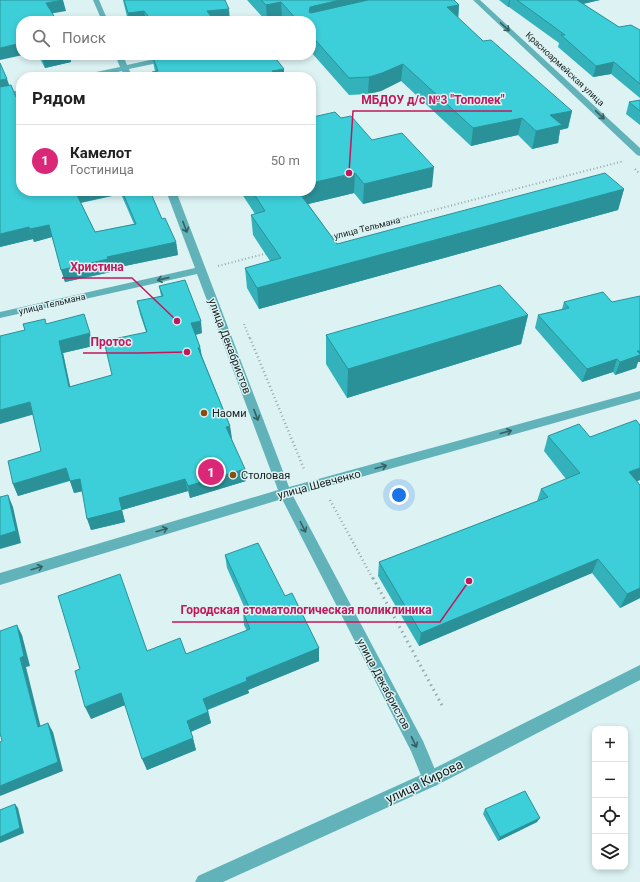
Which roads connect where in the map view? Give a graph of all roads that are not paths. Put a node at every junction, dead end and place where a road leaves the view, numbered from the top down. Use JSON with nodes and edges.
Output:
{"nodes":[{"id":1,"x":96,"y":0,"type":"edge"},
{"id":2,"x":476,"y":0,"type":"edge"},
{"id":3,"x":103,"y":16,"type":"edge"},
{"id":4,"x":121,"y":60,"type":"edge"},
{"id":5,"x":160,"y":60,"type":"edge"},
{"id":6,"x":124,"y":68,"type":"junction"},
{"id":7,"x":107,"y":72,"type":"edge"},
{"id":8,"x":126,"y":72,"type":"edge"},
{"id":9,"x":16,"y":93,"type":"edge"},
{"id":10,"x":0,"y":96,"type":"edge"},
{"id":11,"x":640,"y":153,"type":"edge"},
{"id":12,"x":173,"y":196,"type":"edge"},
{"id":13,"x":202,"y":270,"type":"junction"},
{"id":14,"x":0,"y":316,"type":"edge"},
{"id":15,"x":640,"y":395,"type":"edge"},
{"id":16,"x":285,"y":493,"type":"junction"},
{"id":17,"x":0,"y":579,"type":"edge"},
{"id":18,"x":639,"y":674,"type":"edge"},
{"id":19,"x":431,"y":779,"type":"junction"},
{"id":20,"x":204,"y":882,"type":"edge"}],
"edges":[{"from":1,"to":3,"type":"street"},
{"from":2,"to":11,"type":"street","name":"Красноармейская улица","one_way":true},
{"from":4,"to":6,"type":"street"},
{"from":5,"to":6,"type":"street"},
{"from":6,"to":7,"type":"street"},
{"from":6,"to":8,"type":"street"},
{"from":9,"to":10,"type":"street"},
{"from":12,"to":13,"type":"street","name":"улица Декабристов","one_way":true},
{"from":13,"to":14,"type":"street","name":"улица Тельмана","one_way":true},
{"from":13,"to":16,"type":"street","name":"улица Декабристов","one_way":true},
{"from":16,"to":15,"type":"street","name":"улица Шевченко","one_way":true},
{"from":17,"to":16,"type":"street","name":"улица Шевченко","one_way":true},
{"from":16,"to":19,"type":"street","name":"улица Декабристов","one_way":true},
{"from":18,"to":19,"type":"street","name":"улица Кирова"},
{"from":19,"to":20,"type":"street","name":"улица Кирова"}]}
